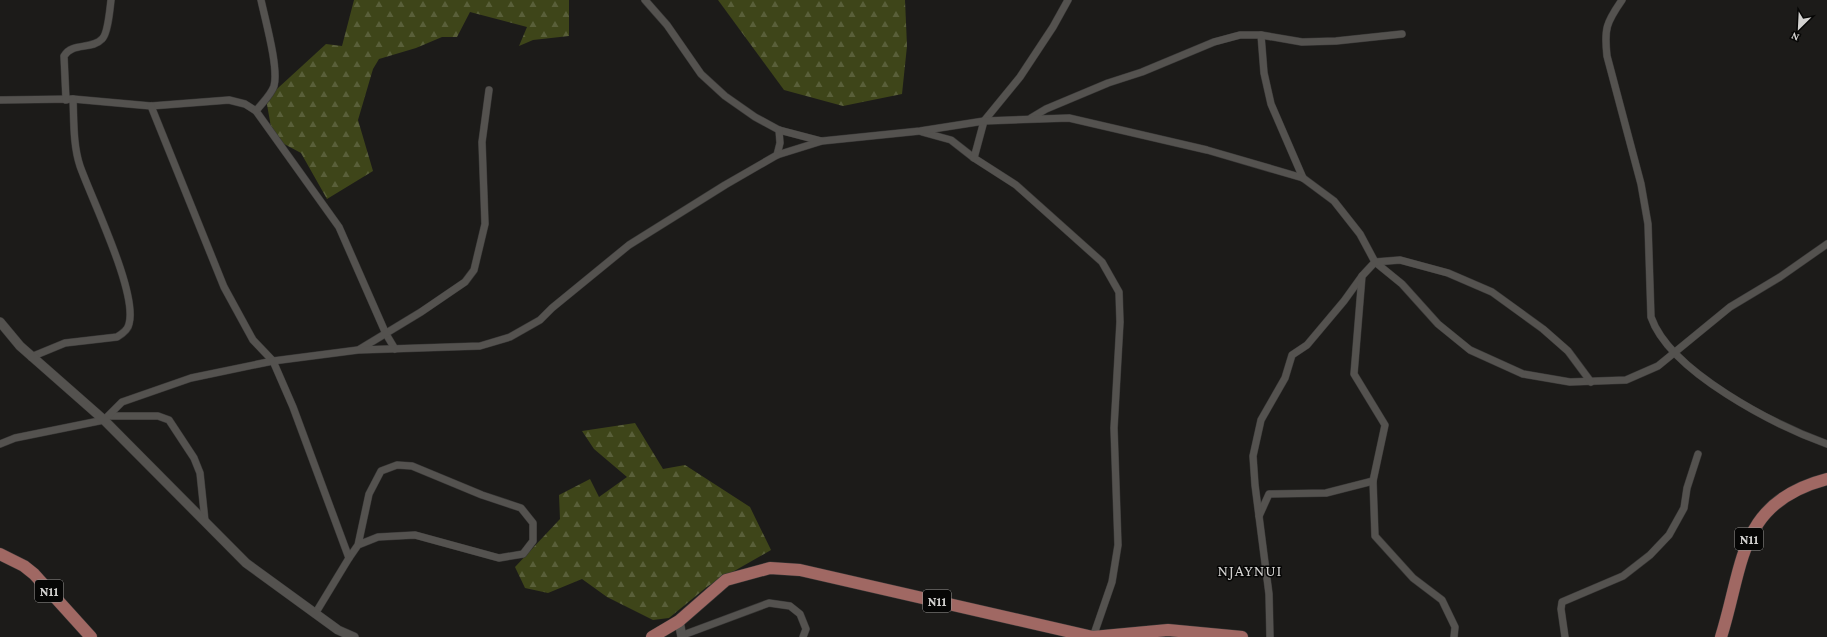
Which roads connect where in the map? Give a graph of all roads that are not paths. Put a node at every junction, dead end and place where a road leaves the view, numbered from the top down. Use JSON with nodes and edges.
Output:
{"nodes":[{"id":1,"x":111,"y":0,"type":"edge"},
{"id":2,"x":261,"y":0,"type":"edge"},
{"id":3,"x":645,"y":0,"type":"edge"},
{"id":4,"x":1068,"y":0,"type":"edge"},
{"id":5,"x":1622,"y":0,"type":"edge"},
{"id":6,"x":1402,"y":34,"type":"dead end"},
{"id":7,"x":1261,"y":35,"type":"junction"},
{"id":8,"x":489,"y":90,"type":"dead end"},
{"id":9,"x":0,"y":100,"type":"edge"},
{"id":10,"x":69,"y":100,"type":"junction"},
{"id":11,"x":151,"y":106,"type":"junction"},
{"id":12,"x":256,"y":111,"type":"junction"},
{"id":13,"x":1030,"y":118,"type":"junction"},
{"id":14,"x":984,"y":121,"type":"junction"},
{"id":15,"x":779,"y":130,"type":"junction"},
{"id":16,"x":920,"y":131,"type":"junction"},
{"id":17,"x":822,"y":141,"type":"junction"},
{"id":18,"x":777,"y":155,"type":"junction"},
{"id":19,"x":974,"y":158,"type":"junction"},
{"id":20,"x":1303,"y":178,"type":"junction"},
{"id":21,"x":1827,"y":244,"type":"edge"},
{"id":22,"x":1375,"y":262,"type":"junction"},
{"id":23,"x":1362,"y":276,"type":"junction"},
{"id":24,"x":0,"y":322,"type":"edge"},
{"id":25,"x":386,"y":334,"type":"junction"},
{"id":26,"x":395,"y":349,"type":"junction"},
{"id":27,"x":358,"y":350,"type":"junction"},
{"id":28,"x":1675,"y":354,"type":"junction"},
{"id":29,"x":31,"y":357,"type":"junction"},
{"id":30,"x":273,"y":361,"type":"junction"},
{"id":31,"x":1591,"y":382,"type":"junction"},
{"id":32,"x":107,"y":418,"type":"junction"},
{"id":33,"x":0,"y":444,"type":"edge"},
{"id":34,"x":1827,"y":444,"type":"edge"},
{"id":35,"x":1698,"y":454,"type":"dead end"},
{"id":36,"x":1827,"y":479,"type":"edge"},
{"id":37,"x":1372,"y":482,"type":"junction"},
{"id":38,"x":1259,"y":516,"type":"junction"},
{"id":39,"x":205,"y":521,"type":"junction"},
{"id":40,"x":358,"y":545,"type":"junction"},
{"id":41,"x":0,"y":554,"type":"edge"},
{"id":42,"x":349,"y":558,"type":"junction"},
{"id":43,"x":316,"y":614,"type":"junction"},
{"id":44,"x":679,"y":621,"type":"junction"},
{"id":45,"x":1168,"y":634,"type":"edge"},
{"id":46,"x":682,"y":636,"type":"edge"},
{"id":47,"x":91,"y":637,"type":"edge"},
{"id":48,"x":354,"y":637,"type":"edge"},
{"id":49,"x":652,"y":637,"type":"edge"},
{"id":50,"x":803,"y":637,"type":"edge"},
{"id":51,"x":1093,"y":637,"type":"edge"},
{"id":52,"x":1242,"y":637,"type":"edge"},
{"id":53,"x":1270,"y":637,"type":"edge"},
{"id":54,"x":1454,"y":637,"type":"edge"},
{"id":55,"x":1565,"y":637,"type":"edge"},
{"id":56,"x":1721,"y":637,"type":"edge"}],
"edges":[{"from":1,"to":10,"type":"street"},
{"from":2,"to":12,"type":"street"},
{"from":3,"to":15,"type":"street"},
{"from":4,"to":14,"type":"street"},
{"from":5,"to":28,"type":"street"},
{"from":6,"to":7,"type":"street"},
{"from":7,"to":13,"type":"street"},
{"from":7,"to":20,"type":"street"},
{"from":8,"to":25,"type":"street"},
{"from":9,"to":10,"type":"street"},
{"from":10,"to":11,"type":"street"},
{"from":10,"to":29,"type":"street"},
{"from":11,"to":12,"type":"street"},
{"from":11,"to":30,"type":"street"},
{"from":12,"to":25,"type":"street"},
{"from":13,"to":14,"type":"street"},
{"from":13,"to":20,"type":"street"},
{"from":14,"to":16,"type":"street"},
{"from":14,"to":19,"type":"street"},
{"from":15,"to":17,"type":"street"},
{"from":15,"to":18,"type":"street"},
{"from":16,"to":17,"type":"street"},
{"from":16,"to":19,"type":"street"},
{"from":17,"to":18,"type":"street"},
{"from":18,"to":26,"type":"street"},
{"from":19,"to":51,"type":"street"},
{"from":20,"to":22,"type":"street"},
{"from":21,"to":28,"type":"street"},
{"from":22,"to":23,"type":"street"},
{"from":22,"to":31,"type":"street"},
{"from":22,"to":31,"type":"street"},
{"from":23,"to":37,"type":"street"},
{"from":23,"to":38,"type":"street"},
{"from":24,"to":29,"type":"street"},
{"from":25,"to":26,"type":"street"},
{"from":25,"to":27,"type":"street"},
{"from":26,"to":27,"type":"street"},
{"from":27,"to":30,"type":"street"},
{"from":28,"to":31,"type":"street"},
{"from":28,"to":34,"type":"street"},
{"from":29,"to":32,"type":"street"},
{"from":30,"to":32,"type":"street"},
{"from":30,"to":42,"type":"street"},
{"from":32,"to":33,"type":"street"},
{"from":32,"to":39,"type":"street"},
{"from":32,"to":39,"type":"street"},
{"from":35,"to":55,"type":"street"},
{"from":36,"to":56,"type":"highway","number":"N11"},
{"from":37,"to":38,"type":"street"},
{"from":37,"to":54,"type":"street"},
{"from":38,"to":53,"type":"street"},
{"from":39,"to":43,"type":"street"},
{"from":40,"to":40,"type":"street"},
{"from":40,"to":42,"type":"street"},
{"from":41,"to":47,"type":"highway","number":"N11"},
{"from":42,"to":43,"type":"street"},
{"from":43,"to":48,"type":"street"},
{"from":44,"to":46,"type":"street"},
{"from":44,"to":49,"type":"highway","number":"N11"},
{"from":44,"to":51,"type":"highway","number":"N11"},
{"from":45,"to":51,"type":"highway","number":"N11"},
{"from":45,"to":52,"type":"highway","number":"N11"},
{"from":46,"to":50,"type":"street"}]}
